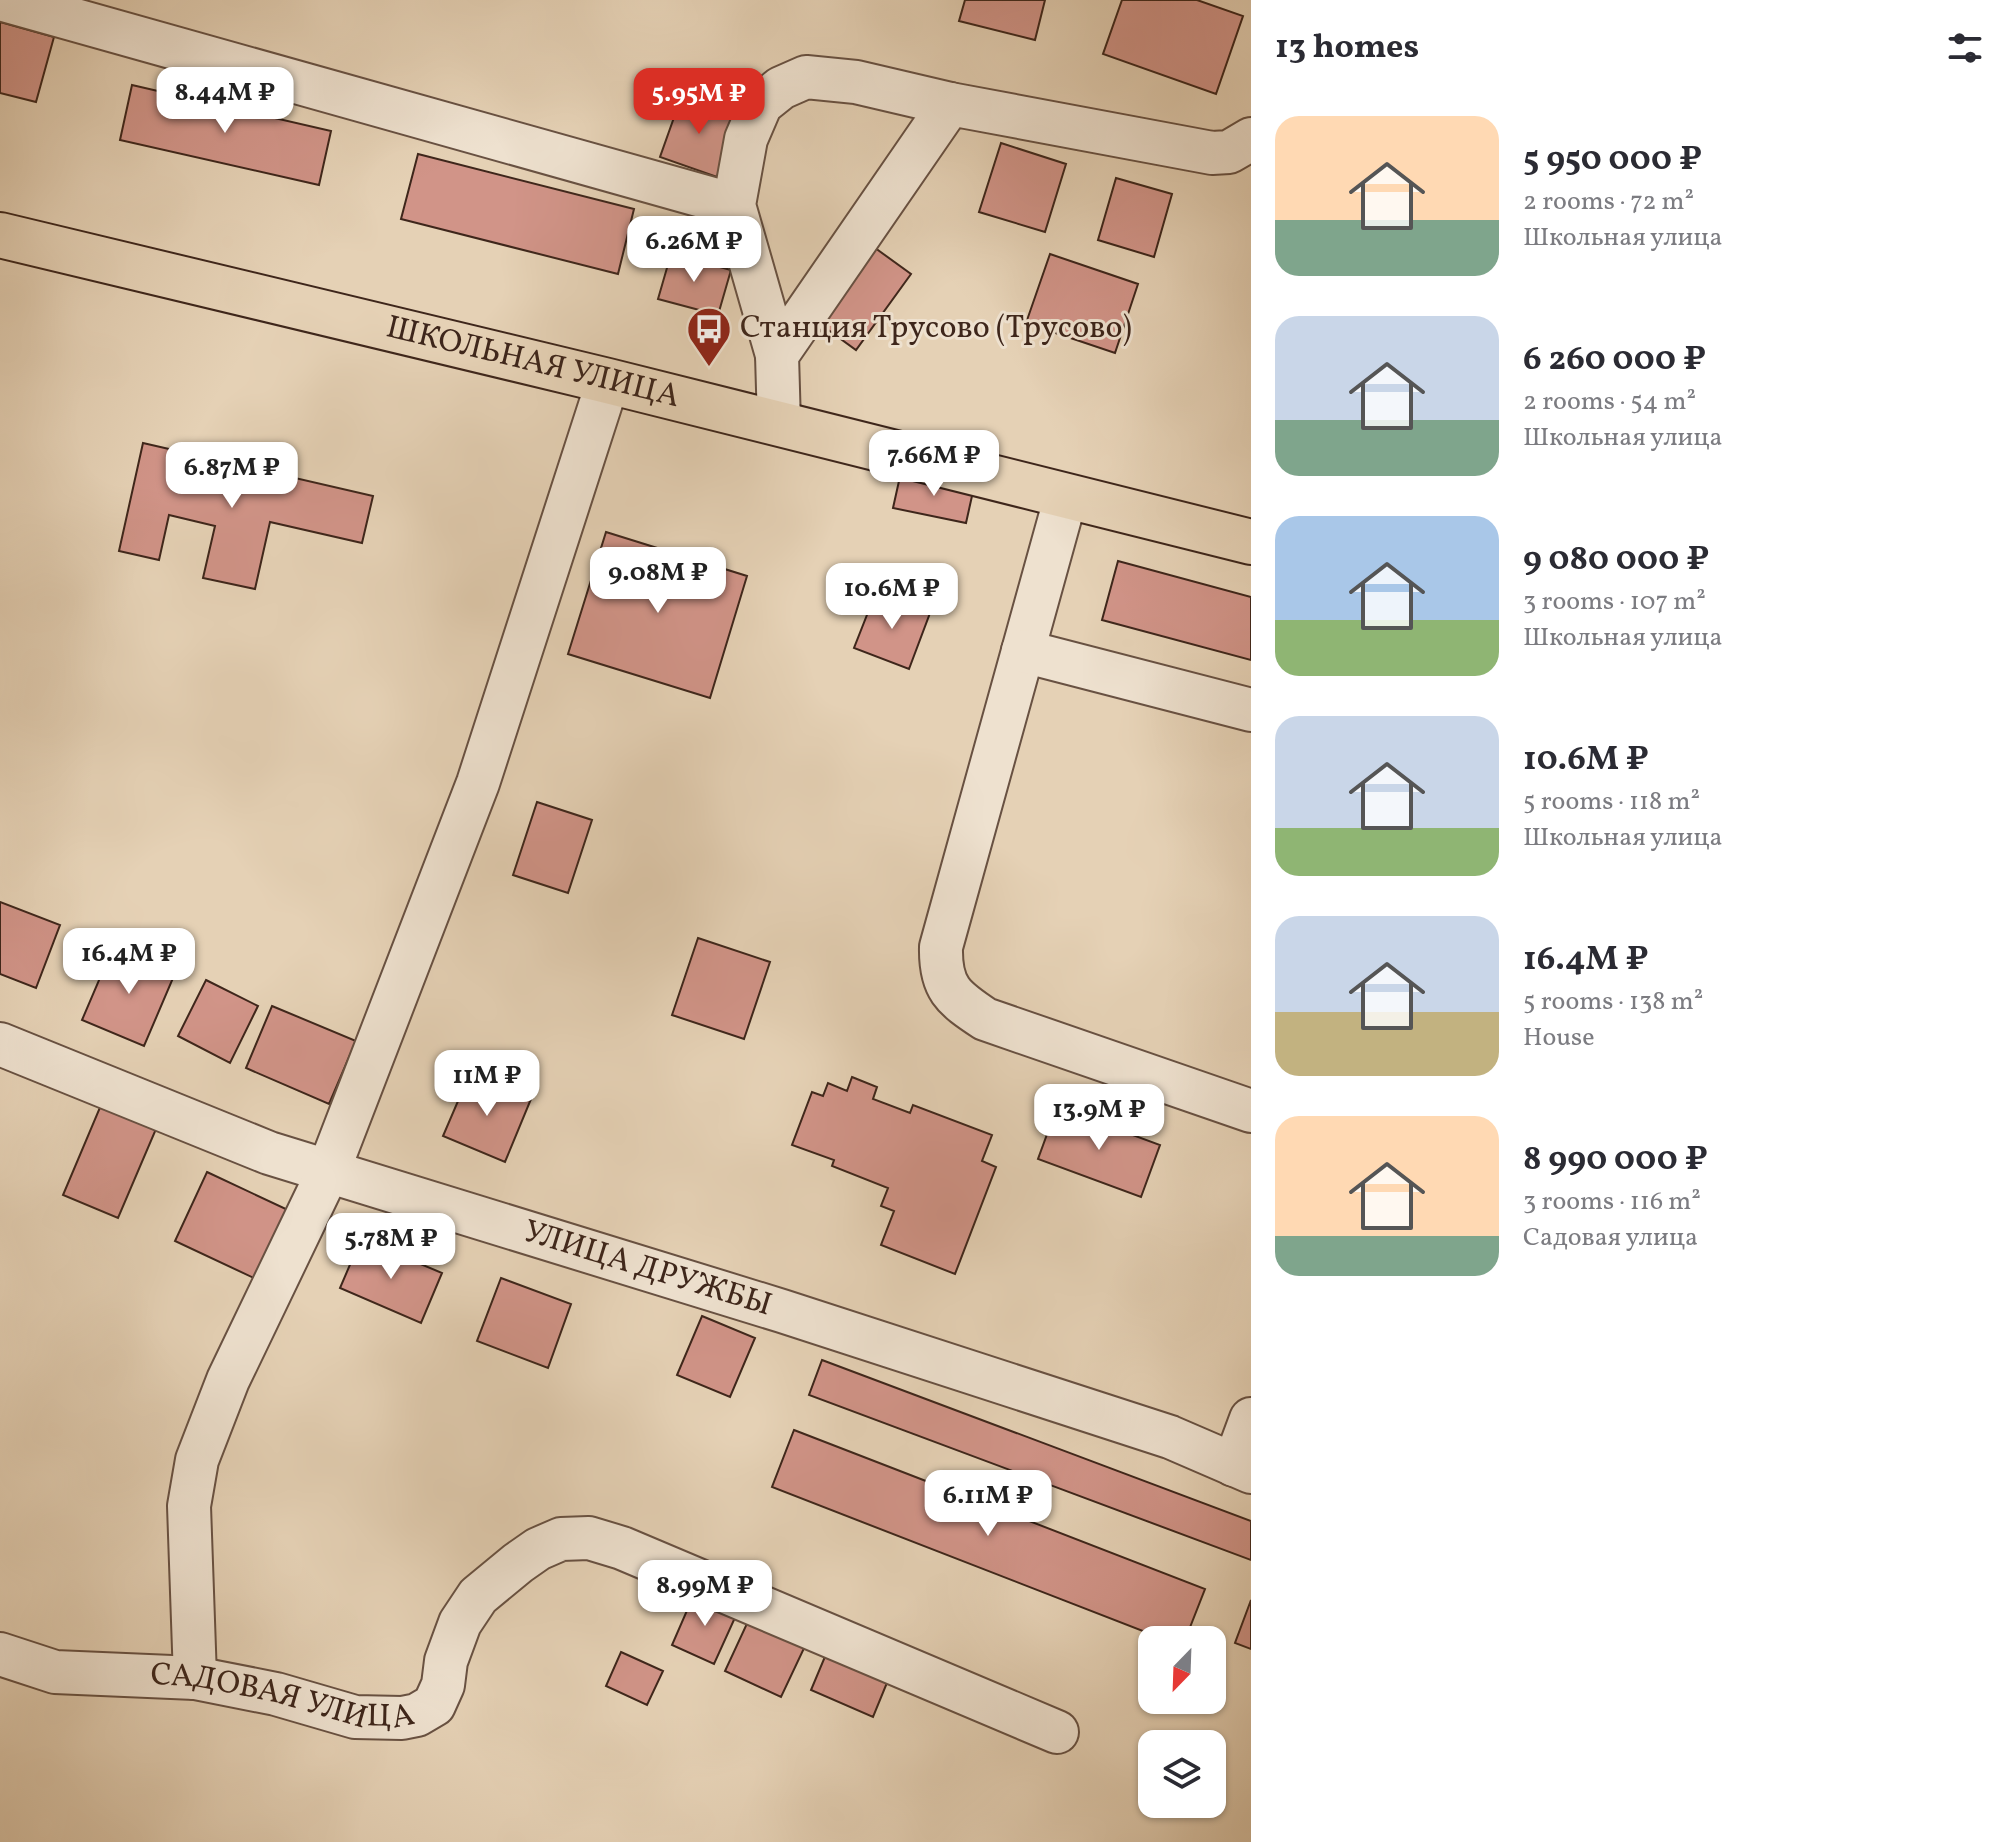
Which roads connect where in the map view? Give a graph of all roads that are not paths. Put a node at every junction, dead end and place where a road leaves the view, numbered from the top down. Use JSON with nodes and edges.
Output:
{"nodes":[{"id":1,"x":4,"y":0,"type":"edge"},
{"id":2,"x":950,"y":104,"type":"junction"},
{"id":3,"x":1251,"y":139,"type":"edge"},
{"id":4,"x":734,"y":205,"type":"junction"},
{"id":5,"x":0,"y":235,"type":"edge"},
{"id":6,"x":777,"y":355,"type":"junction"},
{"id":7,"x":608,"y":381,"type":"junction"},
{"id":8,"x":779,"y":424,"type":"junction"},
{"id":9,"x":1066,"y":496,"type":"junction"},
{"id":10,"x":1251,"y":542,"type":"edge"},
{"id":11,"x":1023,"y":651,"type":"junction"},
{"id":12,"x":1251,"y":710,"type":"edge"},
{"id":13,"x":0,"y":1044,"type":"edge"},
{"id":14,"x":1251,"y":1111,"type":"edge"},
{"id":15,"x":328,"y":1172,"type":"junction"},
{"id":16,"x":1251,"y":1419,"type":"edge"},
{"id":17,"x":1243,"y":1469,"type":"edge"},
{"id":18,"x":0,"y":1654,"type":"edge"},
{"id":19,"x":195,"y":1678,"type":"junction"},
{"id":20,"x":1057,"y":1732,"type":"dead end"}],
"edges":[{"from":1,"to":4,"type":"street"},
{"from":2,"to":3,"type":"street"},
{"from":2,"to":4,"type":"street"},
{"from":2,"to":6,"type":"street"},
{"from":4,"to":6,"type":"street"},
{"from":5,"to":7,"type":"main road","name":"ШКОЛЬНАЯ УЛИЦА"},
{"from":6,"to":8,"type":"street"},
{"from":7,"to":8,"type":"main road","name":"ШКОЛЬНАЯ УЛИЦА"},
{"from":7,"to":15,"type":"street"},
{"from":8,"to":9,"type":"main road","name":"ШКОЛЬНАЯ УЛИЦА"},
{"from":9,"to":10,"type":"main road","name":"ШКОЛЬНАЯ УЛИЦА"},
{"from":9,"to":11,"type":"street"},
{"from":11,"to":12,"type":"street"},
{"from":11,"to":14,"type":"street"},
{"from":13,"to":15,"type":"street","name":"УЛИЦА ДРУЖБЫ"},
{"from":15,"to":17,"type":"street","name":"УЛИЦА ДРУЖБЫ"},
{"from":15,"to":19,"type":"street"},
{"from":16,"to":17,"type":"street"},
{"from":18,"to":19,"type":"street","name":"САДОВАЯ УЛИЦА"},
{"from":19,"to":20,"type":"street","name":"САДОВАЯ УЛИЦА"}]}
